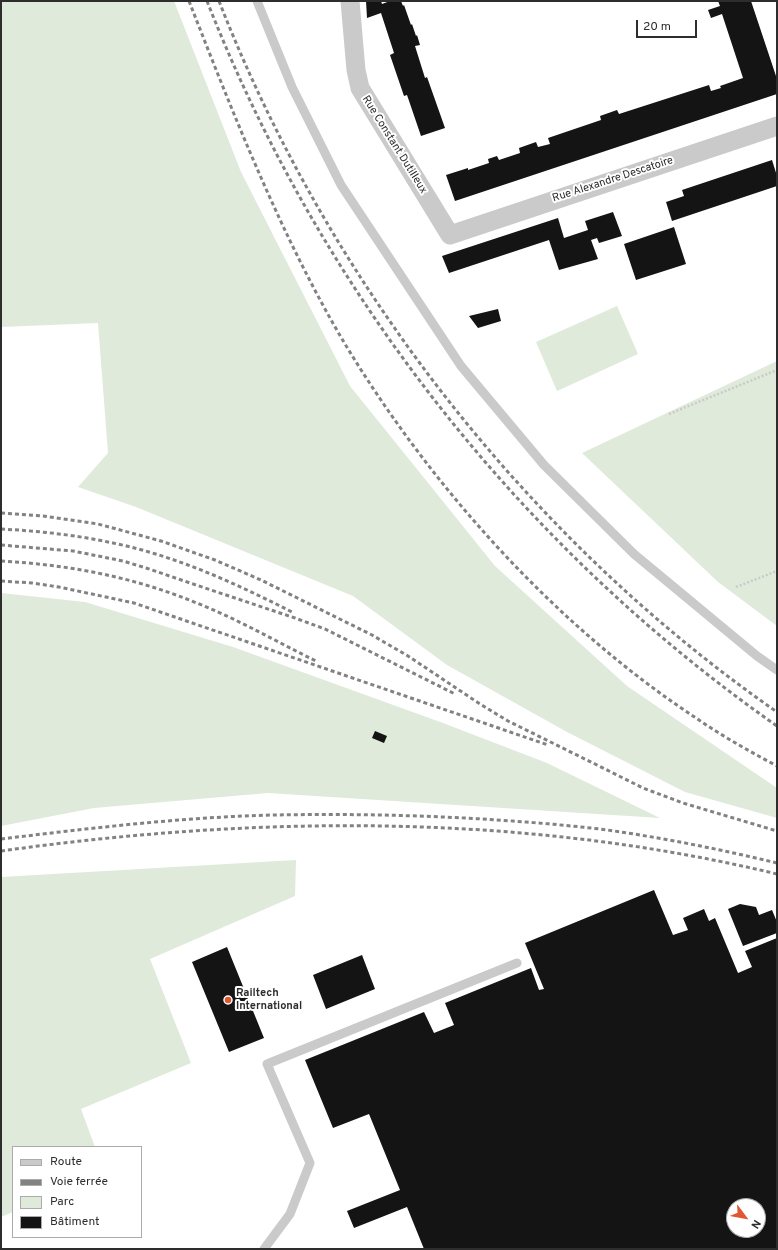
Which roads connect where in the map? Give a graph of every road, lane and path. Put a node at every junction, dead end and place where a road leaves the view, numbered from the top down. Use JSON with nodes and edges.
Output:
{"nodes":[{"id":1,"x":257,"y":1,"type":"edge"},
{"id":2,"x":350,"y":1,"type":"edge"},
{"id":3,"x":777,"y":126,"type":"edge"},
{"id":4,"x":450,"y":235,"type":"joint"},
{"id":5,"x":777,"y":370,"type":"edge"},
{"id":6,"x":669,"y":414,"type":"dead end"},
{"id":7,"x":777,"y":571,"type":"edge"},
{"id":8,"x":736,"y":587,"type":"dead end"},
{"id":9,"x":777,"y":670,"type":"edge"},
{"id":10,"x":517,"y":964,"type":"dead end"},
{"id":11,"x":264,"y":1249,"type":"edge"}],
"edges":[{"from":1,"to":9,"type":"lane"},
{"from":2,"to":4,"type":"street","name":"Rue Constant Dutilleux"},
{"from":3,"to":4,"type":"street","name":"Rue Alexandre Descatoire"},
{"from":5,"to":6,"type":"path"},
{"from":7,"to":8,"type":"path"},
{"from":10,"to":11,"type":"lane"}]}
